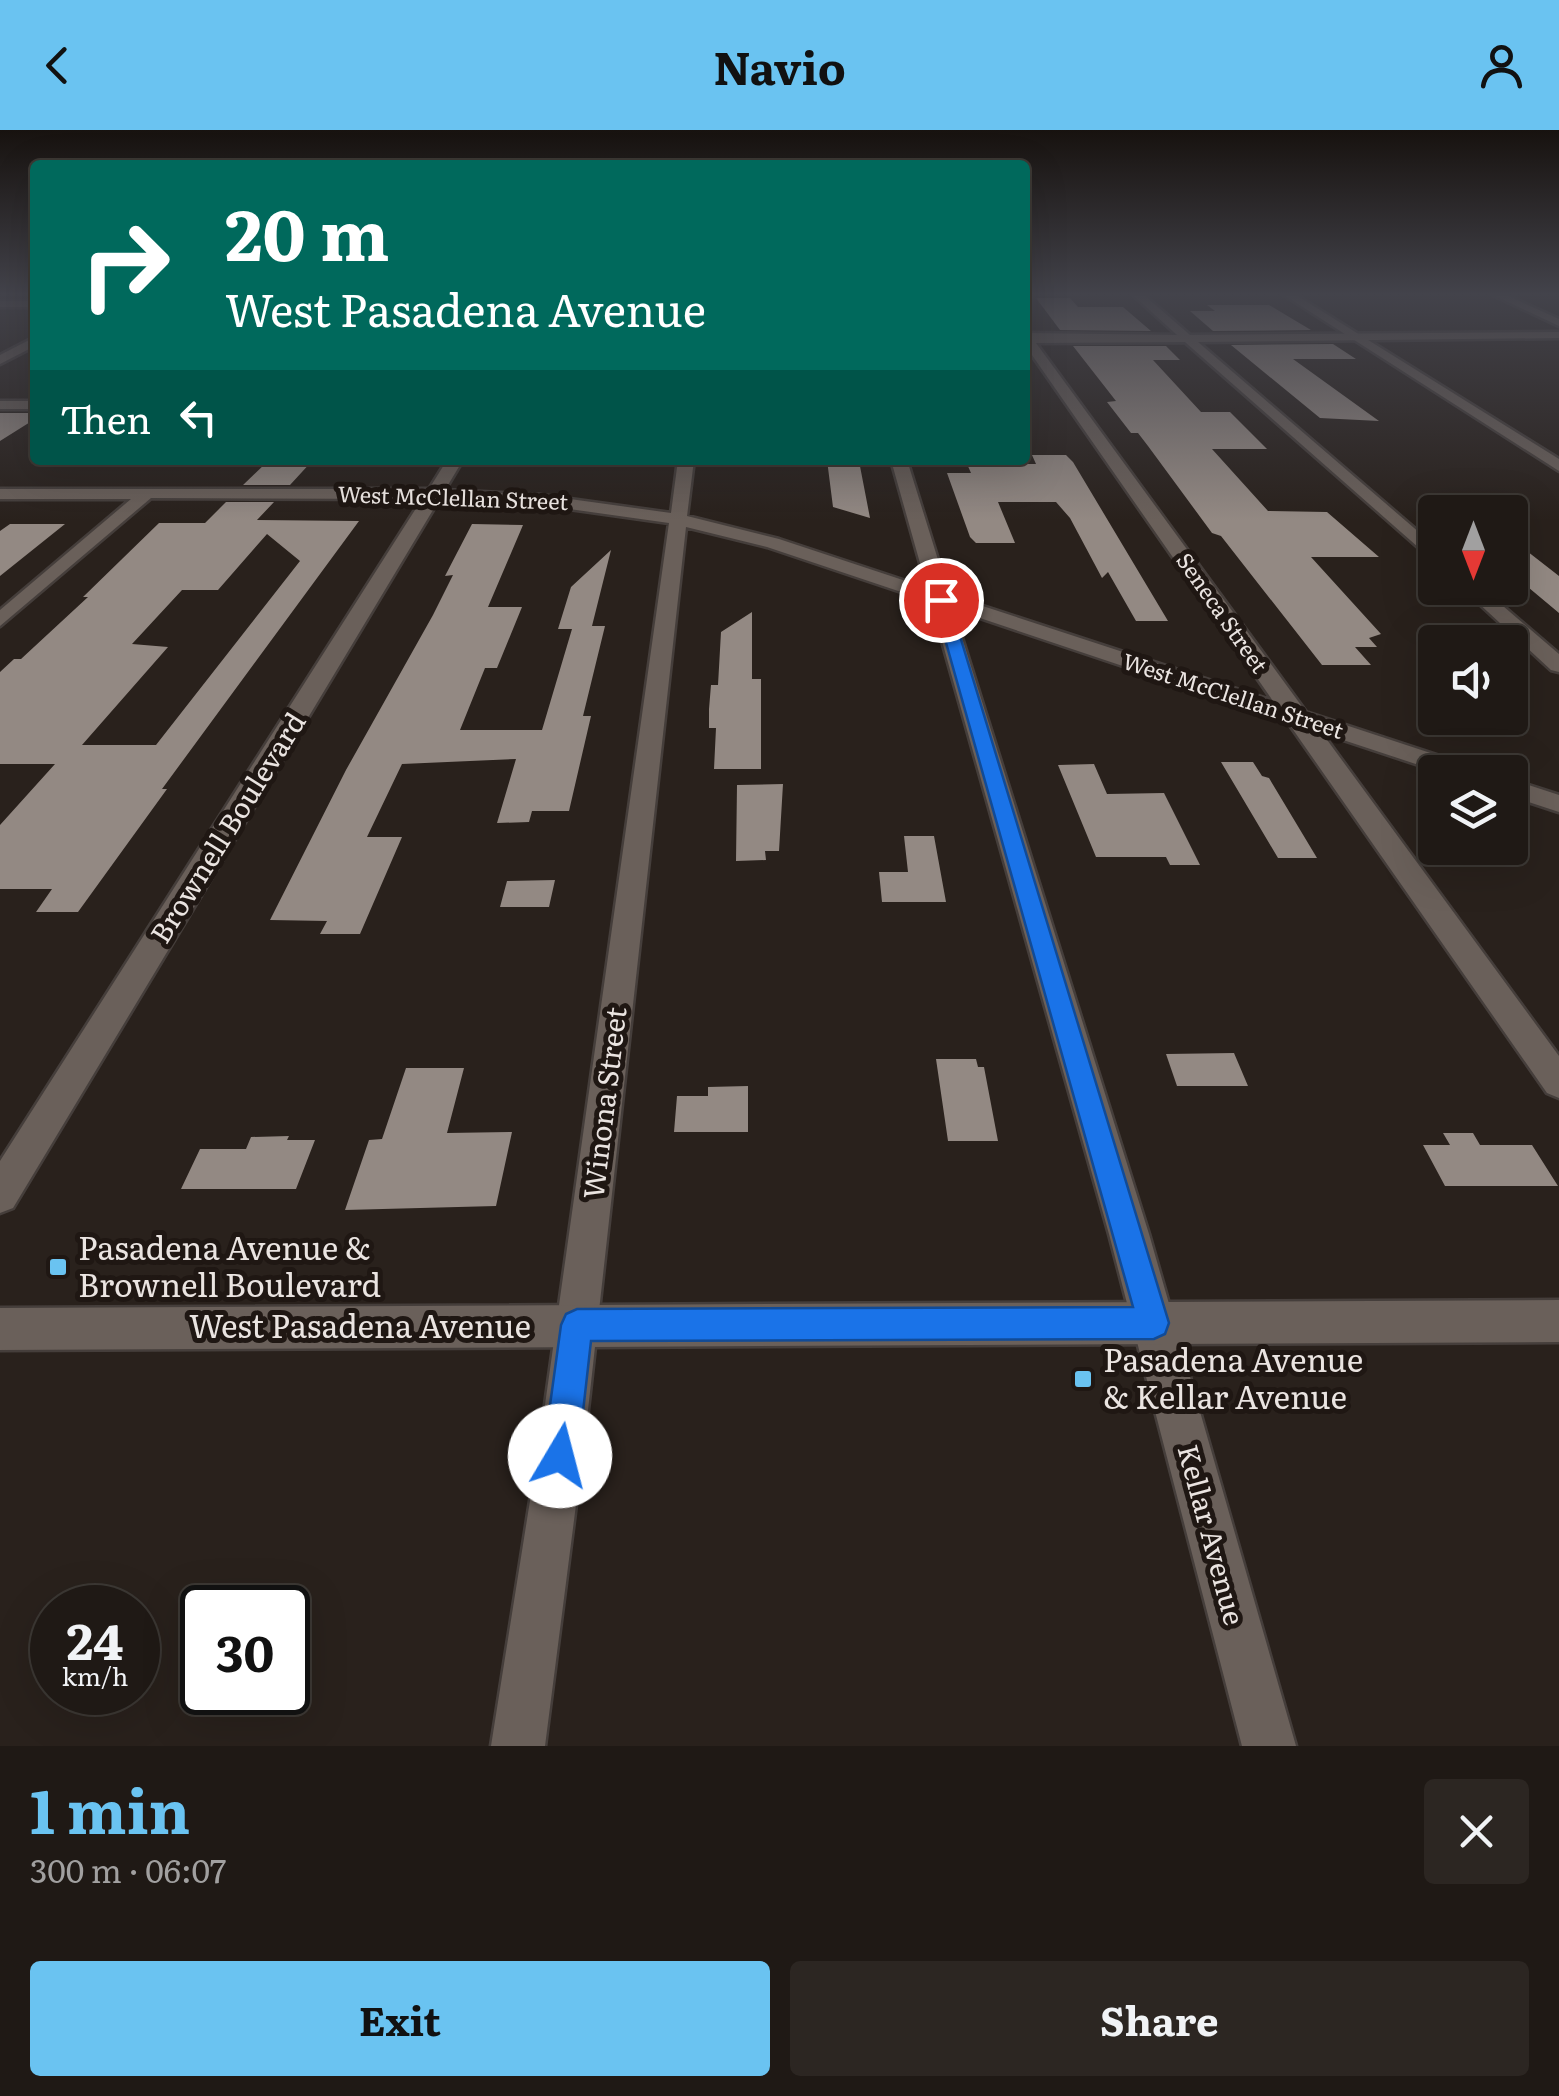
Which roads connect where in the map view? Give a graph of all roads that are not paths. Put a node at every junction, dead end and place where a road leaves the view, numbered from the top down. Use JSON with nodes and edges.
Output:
{"nodes":[{"id":1,"x":1048,"y":370,"type":"edge"},
{"id":2,"x":1225,"y":370,"type":"edge"},
{"id":3,"x":1408,"y":370,"type":"edge"},
{"id":4,"x":0,"y":405,"type":"edge"},
{"id":5,"x":30,"y":405,"type":"edge"},
{"id":6,"x":452,"y":465,"type":"edge"},
{"id":7,"x":685,"y":465,"type":"edge"},
{"id":8,"x":901,"y":465,"type":"edge"},
{"id":9,"x":1559,"y":466,"type":"edge"},
{"id":10,"x":435,"y":493,"type":"junction"},
{"id":11,"x":0,"y":494,"type":"edge"},
{"id":12,"x":147,"y":494,"type":"junction"},
{"id":13,"x":678,"y":518,"type":"junction"},
{"id":14,"x":1418,"y":541,"type":"edge"},
{"id":15,"x":941,"y":600,"type":"junction"},
{"id":16,"x":1490,"y":605,"type":"edge"},
{"id":17,"x":0,"y":620,"type":"edge"},
{"id":18,"x":1559,"y":665,"type":"edge"},
{"id":19,"x":1296,"y":717,"type":"junction"},
{"id":20,"x":1418,"y":757,"type":"edge"},
{"id":21,"x":1528,"y":794,"type":"edge"},
{"id":22,"x":1559,"y":804,"type":"edge"},
{"id":23,"x":1559,"y":1083,"type":"edge"},
{"id":24,"x":0,"y":1195,"type":"edge"},
{"id":25,"x":1559,"y":1322,"type":"edge"},
{"id":26,"x":1154,"y":1323,"type":"junction"},
{"id":27,"x":577,"y":1325,"type":"junction"},
{"id":28,"x":0,"y":1330,"type":"edge"},
{"id":29,"x":518,"y":1746,"type":"edge"},
{"id":30,"x":1269,"y":1746,"type":"edge"}],
"edges":[{"from":1,"to":19,"type":"street","name":"Seneca Street"},
{"from":2,"to":14,"type":"street"},
{"from":3,"to":9,"type":"street"},
{"from":4,"to":5,"type":"street"},
{"from":6,"to":10,"type":"street","name":"Brownell Boulevard"},
{"from":7,"to":13,"type":"street","name":"Winona Street"},
{"from":8,"to":15,"type":"street","name":"Kellar Avenue"},
{"from":10,"to":12,"type":"street","name":"West McClellan Street"},
{"from":10,"to":13,"type":"street","name":"West McClellan Street"},
{"from":10,"to":24,"type":"street","name":"Brownell Boulevard"},
{"from":11,"to":12,"type":"street","name":"West McClellan Street"},
{"from":12,"to":17,"type":"street"},
{"from":13,"to":15,"type":"street","name":"West McClellan Street"},
{"from":13,"to":27,"type":"street","name":"Winona Street"},
{"from":15,"to":19,"type":"street","name":"West McClellan Street"},
{"from":15,"to":26,"type":"street","name":"Kellar Avenue"},
{"from":16,"to":18,"type":"street"},
{"from":19,"to":20,"type":"street","name":"West McClellan Street"},
{"from":19,"to":23,"type":"street","name":"Seneca Street"},
{"from":21,"to":22,"type":"street"},
{"from":25,"to":26,"type":"street","name":"West Pasadena Avenue"},
{"from":26,"to":27,"type":"street","name":"West Pasadena Avenue"},
{"from":26,"to":30,"type":"street","name":"Kellar Avenue"},
{"from":27,"to":28,"type":"street","name":"West Pasadena Avenue"},
{"from":27,"to":29,"type":"street","name":"Winona Street"}]}
